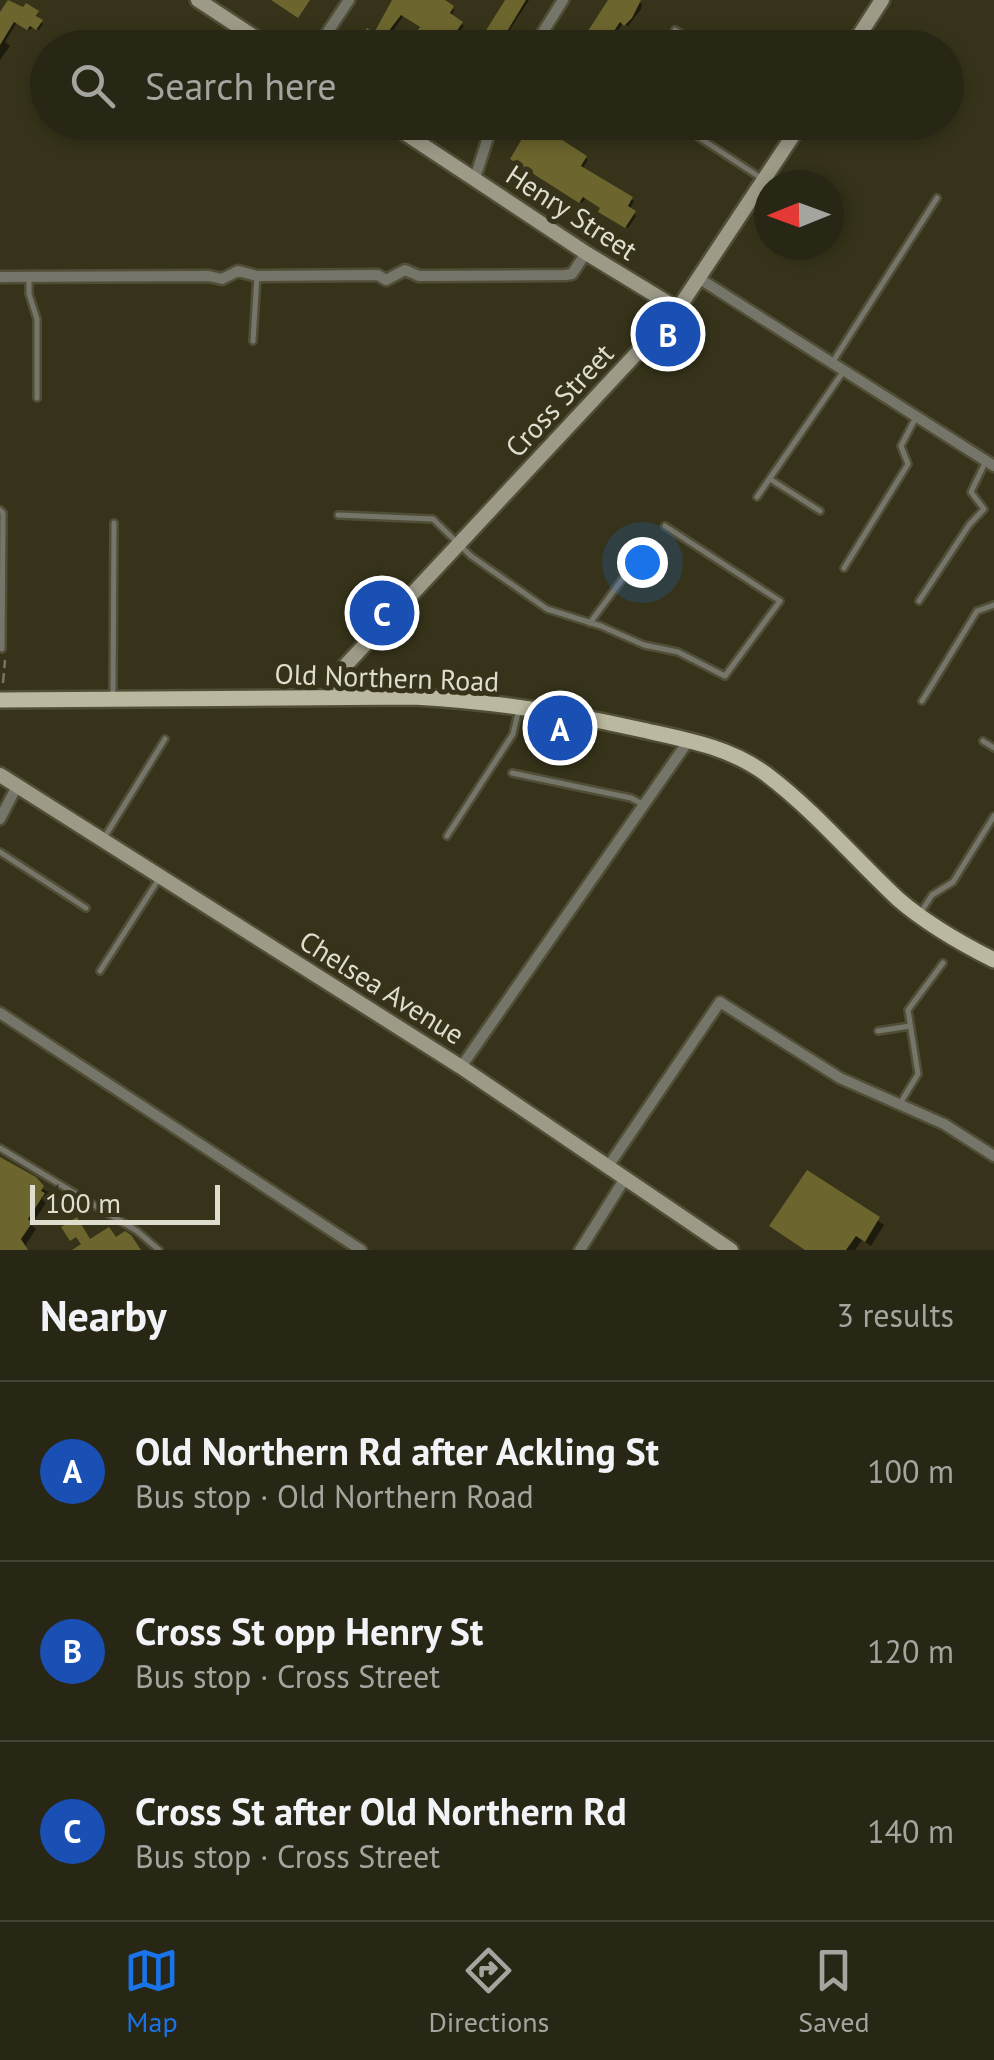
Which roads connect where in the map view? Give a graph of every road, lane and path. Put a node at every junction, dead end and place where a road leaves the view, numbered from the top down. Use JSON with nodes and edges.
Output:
{"nodes":[{"id":1,"x":198,"y":0,"type":"edge"},
{"id":2,"x":349,"y":0,"type":"edge"},
{"id":3,"x":564,"y":0,"type":"edge"},
{"id":4,"x":882,"y":0,"type":"edge"},
{"id":5,"x":244,"y":30,"type":"edge"},
{"id":6,"x":329,"y":30,"type":"edge"},
{"id":7,"x":544,"y":30,"type":"edge"},
{"id":8,"x":863,"y":30,"type":"edge"},
{"id":9,"x":416,"y":140,"type":"edge"},
{"id":10,"x":487,"y":140,"type":"edge"},
{"id":11,"x":702,"y":140,"type":"edge"},
{"id":12,"x":790,"y":140,"type":"edge"},
{"id":13,"x":771,"y":170,"type":"edge"},
{"id":14,"x":754,"y":174,"type":"edge"},
{"id":15,"x":476,"y":178,"type":"junction"},
{"id":16,"x":754,"y":196,"type":"edge"},
{"id":17,"x":938,"y":198,"type":"dead end"},
{"id":18,"x":586,"y":253,"type":"junction"},
{"id":19,"x":257,"y":276,"type":"junction"},
{"id":20,"x":0,"y":277,"type":"edge"},
{"id":21,"x":30,"y":277,"type":"junction"},
{"id":22,"x":700,"y":279,"type":"junction"},
{"id":23,"x":678,"y":309,"type":"junction"},
{"id":24,"x":253,"y":342,"type":"dead end"},
{"id":25,"x":832,"y":363,"type":"junction"},
{"id":26,"x":844,"y":370,"type":"junction"},
{"id":27,"x":37,"y":398,"type":"dead end"},
{"id":28,"x":916,"y":416,"type":"junction"},
{"id":29,"x":990,"y":464,"type":"edge"},
{"id":30,"x":770,"y":479,"type":"junction"},
{"id":31,"x":757,"y":498,"type":"dead end"},
{"id":32,"x":0,"y":510,"type":"edge"},
{"id":33,"x":820,"y":510,"type":"dead end"},
{"id":34,"x":338,"y":515,"type":"dead end"},
{"id":35,"x":114,"y":523,"type":"dead end"},
{"id":36,"x":665,"y":526,"type":"dead end"},
{"id":37,"x":460,"y":542,"type":"junction"},
{"id":38,"x":643,"y":551,"type":"dead end"},
{"id":39,"x":844,"y":568,"type":"dead end"},
{"id":40,"x":919,"y":601,"type":"dead end"},
{"id":41,"x":994,"y":606,"type":"edge"},
{"id":42,"x":590,"y":623,"type":"junction"},
{"id":43,"x":2,"y":649,"type":"edge"},
{"id":44,"x":1,"y":692,"type":"edge"},
{"id":45,"x":338,"y":697,"type":"junction"},
{"id":46,"x":113,"y":699,"type":"junction"},
{"id":47,"x":922,"y":701,"type":"dead end"},
{"id":48,"x":520,"y":707,"type":"junction"},
{"id":49,"x":165,"y":739,"type":"dead end"},
{"id":50,"x":689,"y":740,"type":"junction"},
{"id":51,"x":983,"y":741,"type":"dead end"},
{"id":52,"x":994,"y":748,"type":"edge"},
{"id":53,"x":512,"y":773,"type":"dead end"},
{"id":54,"x":0,"y":776,"type":"edge"},
{"id":55,"x":17,"y":786,"type":"junction"},
{"id":56,"x":644,"y":804,"type":"junction"},
{"id":57,"x":994,"y":816,"type":"edge"},
{"id":58,"x":0,"y":819,"type":"edge"},
{"id":59,"x":448,"y":836,"type":"dead end"},
{"id":60,"x":102,"y":840,"type":"junction"},
{"id":61,"x":0,"y":852,"type":"edge"},
{"id":62,"x":160,"y":877,"type":"junction"},
{"id":63,"x":86,"y":908,"type":"dead end"},
{"id":64,"x":919,"y":915,"type":"junction"},
{"id":65,"x":994,"y":960,"type":"edge"},
{"id":66,"x":943,"y":963,"type":"dead end"},
{"id":67,"x":100,"y":971,"type":"dead end"},
{"id":68,"x":0,"y":1013,"type":"edge"},
{"id":69,"x":910,"y":1026,"type":"junction"},
{"id":70,"x":878,"y":1031,"type":"dead end"},
{"id":71,"x":461,"y":1068,"type":"junction"},
{"id":72,"x":900,"y":1104,"type":"junction"},
{"id":73,"x":0,"y":1148,"type":"edge"},
{"id":74,"x":994,"y":1156,"type":"edge"},
{"id":75,"x":607,"y":1168,"type":"junction"},
{"id":76,"x":624,"y":1180,"type":"junction"},
{"id":77,"x":159,"y":1250,"type":"edge"},
{"id":78,"x":362,"y":1250,"type":"edge"},
{"id":79,"x":580,"y":1250,"type":"edge"},
{"id":80,"x":731,"y":1250,"type":"edge"}],
"edges":[{"from":1,"to":5,"type":"street"},
{"from":2,"to":6,"type":"street"},
{"from":3,"to":7,"type":"street"},
{"from":4,"to":8,"type":"street"},
{"from":9,"to":15,"type":"street","name":"Henry Street"},
{"from":10,"to":15,"type":"street"},
{"from":11,"to":14,"type":"lane"},
{"from":12,"to":13,"type":"street","name":"Cross Street"},
{"from":15,"to":18,"type":"street","name":"Henry Street"},
{"from":16,"to":22,"type":"street","name":"Cross Street"},
{"from":17,"to":25,"type":"lane"},
{"from":18,"to":19,"type":"street"},
{"from":18,"to":23,"type":"street","name":"Henry Street"},
{"from":19,"to":21,"type":"street"},
{"from":19,"to":24,"type":"lane"},
{"from":20,"to":21,"type":"street"},
{"from":21,"to":27,"type":"lane"},
{"from":22,"to":23,"type":"street","name":"Cross Street"},
{"from":22,"to":25,"type":"street"},
{"from":23,"to":37,"type":"street","name":"Cross Street"},
{"from":25,"to":26,"type":"street"},
{"from":26,"to":28,"type":"street"},
{"from":26,"to":30,"type":"lane"},
{"from":28,"to":29,"type":"street"},
{"from":28,"to":39,"type":"lane"},
{"from":29,"to":40,"type":"lane"},
{"from":30,"to":31,"type":"lane"},
{"from":30,"to":33,"type":"lane"},
{"from":32,"to":43,"type":"lane"},
{"from":34,"to":37,"type":"lane"},
{"from":35,"to":46,"type":"lane"},
{"from":36,"to":42,"type":"lane"},
{"from":37,"to":42,"type":"lane"},
{"from":37,"to":45,"type":"street","name":"Cross Street"},
{"from":38,"to":42,"type":"lane"},
{"from":41,"to":47,"type":"lane"},
{"from":43,"to":44,"type":"path"},
{"from":44,"to":46,"type":"main road","name":"Old Northern Road"},
{"from":45,"to":46,"type":"main road","name":"Old Northern Road"},
{"from":45,"to":48,"type":"main road","name":"Old Northern Road"},
{"from":48,"to":50,"type":"main road","name":"Old Northern Road"},
{"from":48,"to":59,"type":"lane"},
{"from":49,"to":60,"type":"lane"},
{"from":50,"to":56,"type":"street"},
{"from":50,"to":64,"type":"main road","name":"Old Northern Road"},
{"from":51,"to":52,"type":"lane"},
{"from":53,"to":56,"type":"lane"},
{"from":54,"to":55,"type":"street","name":"Chelsea Avenue"},
{"from":55,"to":58,"type":"street"},
{"from":55,"to":60,"type":"street","name":"Chelsea Avenue"},
{"from":56,"to":71,"type":"street"},
{"from":57,"to":64,"type":"lane"},
{"from":60,"to":62,"type":"street","name":"Chelsea Avenue"},
{"from":61,"to":63,"type":"lane"},
{"from":62,"to":67,"type":"lane"},
{"from":62,"to":71,"type":"street","name":"Chelsea Avenue"},
{"from":64,"to":65,"type":"main road","name":"Old Northern Road"},
{"from":66,"to":69,"type":"lane"},
{"from":68,"to":78,"type":"street"},
{"from":69,"to":70,"type":"lane"},
{"from":69,"to":72,"type":"lane"},
{"from":71,"to":75,"type":"street","name":"Chelsea Avenue"},
{"from":72,"to":74,"type":"street"},
{"from":72,"to":75,"type":"street"},
{"from":73,"to":77,"type":"lane"},
{"from":75,"to":76,"type":"street","name":"Chelsea Avenue"},
{"from":76,"to":79,"type":"street"},
{"from":76,"to":80,"type":"street","name":"Chelsea Avenue"}]}
